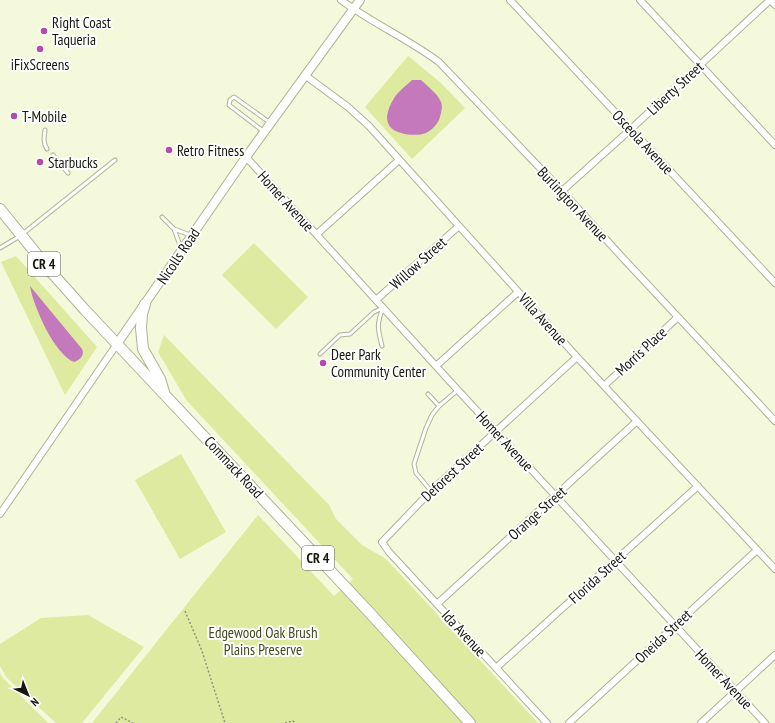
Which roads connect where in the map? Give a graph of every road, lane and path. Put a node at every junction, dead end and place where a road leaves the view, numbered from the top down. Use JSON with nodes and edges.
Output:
{"nodes":[{"id":1,"x":341,"y":0,"type":"edge"},
{"id":2,"x":360,"y":0,"type":"edge"},
{"id":3,"x":510,"y":0,"type":"edge"},
{"id":4,"x":640,"y":0,"type":"edge"},
{"id":5,"x":770,"y":0,"type":"edge"},
{"id":6,"x":775,"y":5,"type":"edge"},
{"id":7,"x":354,"y":9,"type":"junction"},
{"id":8,"x":700,"y":65,"type":"junction"},
{"id":9,"x":306,"y":76,"type":"junction"},
{"id":10,"x":271,"y":123,"type":"junction"},
{"id":11,"x":631,"y":129,"type":"junction"},
{"id":12,"x":45,"y":130,"type":"dead end"},
{"id":13,"x":264,"y":132,"type":"junction"},
{"id":14,"x":775,"y":144,"type":"edge"},
{"id":15,"x":48,"y":149,"type":"dead end"},
{"id":16,"x":52,"y":155,"type":"dead end"},
{"id":17,"x":246,"y":157,"type":"junction"},
{"id":18,"x":115,"y":160,"type":"dead end"},
{"id":19,"x":399,"y":160,"type":"junction"},
{"id":20,"x":68,"y":173,"type":"dead end"},
{"id":21,"x":562,"y":191,"type":"junction"},
{"id":22,"x":0,"y":209,"type":"edge"},
{"id":23,"x":162,"y":217,"type":"dead end"},
{"id":24,"x":459,"y":226,"type":"junction"},
{"id":25,"x":174,"y":230,"type":"junction"},
{"id":26,"x":317,"y":234,"type":"junction"},
{"id":27,"x":20,"y":236,"type":"junction"},
{"id":28,"x":192,"y":236,"type":"junction"},
{"id":29,"x":0,"y":248,"type":"edge"},
{"id":30,"x":182,"y":250,"type":"junction"},
{"id":31,"x":775,"y":283,"type":"edge"},
{"id":32,"x":518,"y":292,"type":"junction"},
{"id":33,"x":376,"y":300,"type":"junction"},
{"id":34,"x":145,"y":304,"type":"junction"},
{"id":35,"x":383,"y":308,"type":"junction"},
{"id":36,"x":678,"y":317,"type":"junction"},
{"id":37,"x":117,"y":344,"type":"junction"},
{"id":38,"x":382,"y":346,"type":"dead end"},
{"id":39,"x":320,"y":354,"type":"dead end"},
{"id":40,"x":577,"y":357,"type":"junction"},
{"id":41,"x":436,"y":366,"type":"junction"},
{"id":42,"x":604,"y":385,"type":"junction"},
{"id":43,"x":458,"y":390,"type":"junction"},
{"id":44,"x":164,"y":394,"type":"junction"},
{"id":45,"x":428,"y":394,"type":"dead end"},
{"id":46,"x":439,"y":406,"type":"junction"},
{"id":47,"x":637,"y":421,"type":"junction"},
{"id":48,"x":775,"y":421,"type":"edge"},
{"id":49,"x":496,"y":431,"type":"junction"},
{"id":50,"x":698,"y":486,"type":"junction"},
{"id":51,"x":431,"y":491,"type":"junction"},
{"id":52,"x":556,"y":496,"type":"junction"},
{"id":53,"x":0,"y":514,"type":"edge"},
{"id":54,"x":382,"y":542,"type":"joint"},
{"id":55,"x":757,"y":550,"type":"junction"},
{"id":56,"x":614,"y":560,"type":"junction"},
{"id":57,"x":775,"y":569,"type":"edge"},
{"id":58,"x":437,"y":604,"type":"junction"},
{"id":59,"x":185,"y":611,"type":"dead end"},
{"id":60,"x":675,"y":626,"type":"junction"},
{"id":61,"x":775,"y":655,"type":"edge"},
{"id":62,"x":496,"y":668,"type":"junction"},
{"id":63,"x":735,"y":691,"type":"junction"},
{"id":64,"x":116,"y":723,"type":"edge"},
{"id":65,"x":133,"y":723,"type":"edge"},
{"id":66,"x":226,"y":723,"type":"edge"},
{"id":67,"x":285,"y":723,"type":"edge"},
{"id":68,"x":295,"y":723,"type":"edge"},
{"id":69,"x":470,"y":723,"type":"edge"},
{"id":70,"x":547,"y":723,"type":"edge"},
{"id":71,"x":569,"y":723,"type":"edge"},
{"id":72,"x":701,"y":723,"type":"edge"},
{"id":73,"x":765,"y":723,"type":"edge"}],
"edges":[{"from":1,"to":7,"type":"street","name":"Burlington Avenue"},
{"from":2,"to":7,"type":"street","name":"Nicolls Road"},
{"from":3,"to":11,"type":"street","name":"Osceola Avenue"},
{"from":4,"to":8,"type":"street"},
{"from":5,"to":6,"type":"street"},
{"from":5,"to":8,"type":"street","name":"Liberty Street"},
{"from":7,"to":9,"type":"street","name":"Nicolls Road"},
{"from":7,"to":21,"type":"street","name":"Burlington Avenue"},
{"from":8,"to":11,"type":"street","name":"Liberty Street"},
{"from":8,"to":14,"type":"street"},
{"from":9,"to":10,"type":"street","name":"Nicolls Road"},
{"from":9,"to":19,"type":"street","name":"Villa Avenue"},
{"from":10,"to":13,"type":"street","name":"Nicolls Road"},
{"from":10,"to":13,"type":"lane"},
{"from":11,"to":21,"type":"street","name":"Liberty Street"},
{"from":11,"to":31,"type":"street","name":"Osceola Avenue"},
{"from":12,"to":15,"type":"lane"},
{"from":13,"to":17,"type":"street","name":"Nicolls Road"},
{"from":16,"to":20,"type":"lane"},
{"from":17,"to":26,"type":"street","name":"Homer Avenue"},
{"from":17,"to":28,"type":"street","name":"Nicolls Road"},
{"from":18,"to":27,"type":"lane"},
{"from":19,"to":24,"type":"street","name":"Villa Avenue"},
{"from":19,"to":26,"type":"street"},
{"from":21,"to":36,"type":"street","name":"Burlington Avenue"},
{"from":22,"to":27,"type":"main road","name":"Commack Road","number":"CR 4"},
{"from":23,"to":25,"type":"lane"},
{"from":24,"to":32,"type":"street","name":"Villa Avenue"},
{"from":24,"to":33,"type":"street","name":"Willow Street"},
{"from":25,"to":28,"type":"lane"},
{"from":25,"to":30,"type":"lane"},
{"from":26,"to":33,"type":"street","name":"Homer Avenue"},
{"from":27,"to":29,"type":"lane"},
{"from":27,"to":37,"type":"main road","name":"Commack Road","number":"CR 4"},
{"from":28,"to":30,"type":"street","name":"Nicolls Road"},
{"from":30,"to":34,"type":"street","name":"Nicolls Road"},
{"from":32,"to":40,"type":"street","name":"Villa Avenue"},
{"from":32,"to":41,"type":"street"},
{"from":33,"to":35,"type":"street","name":"Homer Avenue"},
{"from":34,"to":37,"type":"street","name":"Nicolls Road"},
{"from":34,"to":44,"type":"main road"},
{"from":35,"to":38,"type":"lane"},
{"from":35,"to":39,"type":"lane"},
{"from":35,"to":41,"type":"street","name":"Homer Avenue"},
{"from":36,"to":42,"type":"street","name":"Morris Place"},
{"from":36,"to":48,"type":"street","name":"Burlington Avenue"},
{"from":37,"to":44,"type":"main road","name":"Commack Road","number":"CR 4"},
{"from":37,"to":53,"type":"street","name":"Nicolls Road"},
{"from":40,"to":42,"type":"street","name":"Villa Avenue"},
{"from":40,"to":49,"type":"street","name":"Deforest Street"},
{"from":41,"to":43,"type":"street","name":"Homer Avenue"},
{"from":42,"to":47,"type":"street","name":"Villa Avenue"},
{"from":43,"to":46,"type":"lane"},
{"from":43,"to":49,"type":"street","name":"Homer Avenue"},
{"from":44,"to":69,"type":"main road","name":"Commack Road","number":"CR 4"},
{"from":45,"to":46,"type":"lane"},
{"from":46,"to":51,"type":"lane"},
{"from":47,"to":50,"type":"street","name":"Villa Avenue"},
{"from":47,"to":52,"type":"street","name":"Orange Street"},
{"from":49,"to":51,"type":"street","name":"Deforest Street"},
{"from":49,"to":52,"type":"street","name":"Homer Avenue"},
{"from":50,"to":55,"type":"street","name":"Villa Avenue"},
{"from":50,"to":56,"type":"street","name":"Florida Street"},
{"from":51,"to":54,"type":"street","name":"Deforest Street"},
{"from":52,"to":56,"type":"street","name":"Homer Avenue"},
{"from":52,"to":58,"type":"street","name":"Orange Street"},
{"from":54,"to":58,"type":"street","name":"Ida Avenue"},
{"from":55,"to":57,"type":"street","name":"Villa Avenue"},
{"from":55,"to":60,"type":"street","name":"Oneida Street"},
{"from":56,"to":60,"type":"street","name":"Homer Avenue"},
{"from":56,"to":62,"type":"street","name":"Florida Street"},
{"from":58,"to":62,"type":"street","name":"Ida Avenue"},
{"from":59,"to":66,"type":"path"},
{"from":60,"to":63,"type":"street","name":"Homer Avenue"},
{"from":60,"to":71,"type":"street","name":"Oneida Street"},
{"from":61,"to":63,"type":"street"},
{"from":62,"to":70,"type":"street","name":"Ida Avenue"},
{"from":63,"to":72,"type":"street"},
{"from":63,"to":73,"type":"street","name":"Homer Avenue"},
{"from":64,"to":65,"type":"path"},
{"from":67,"to":68,"type":"path"}]}
